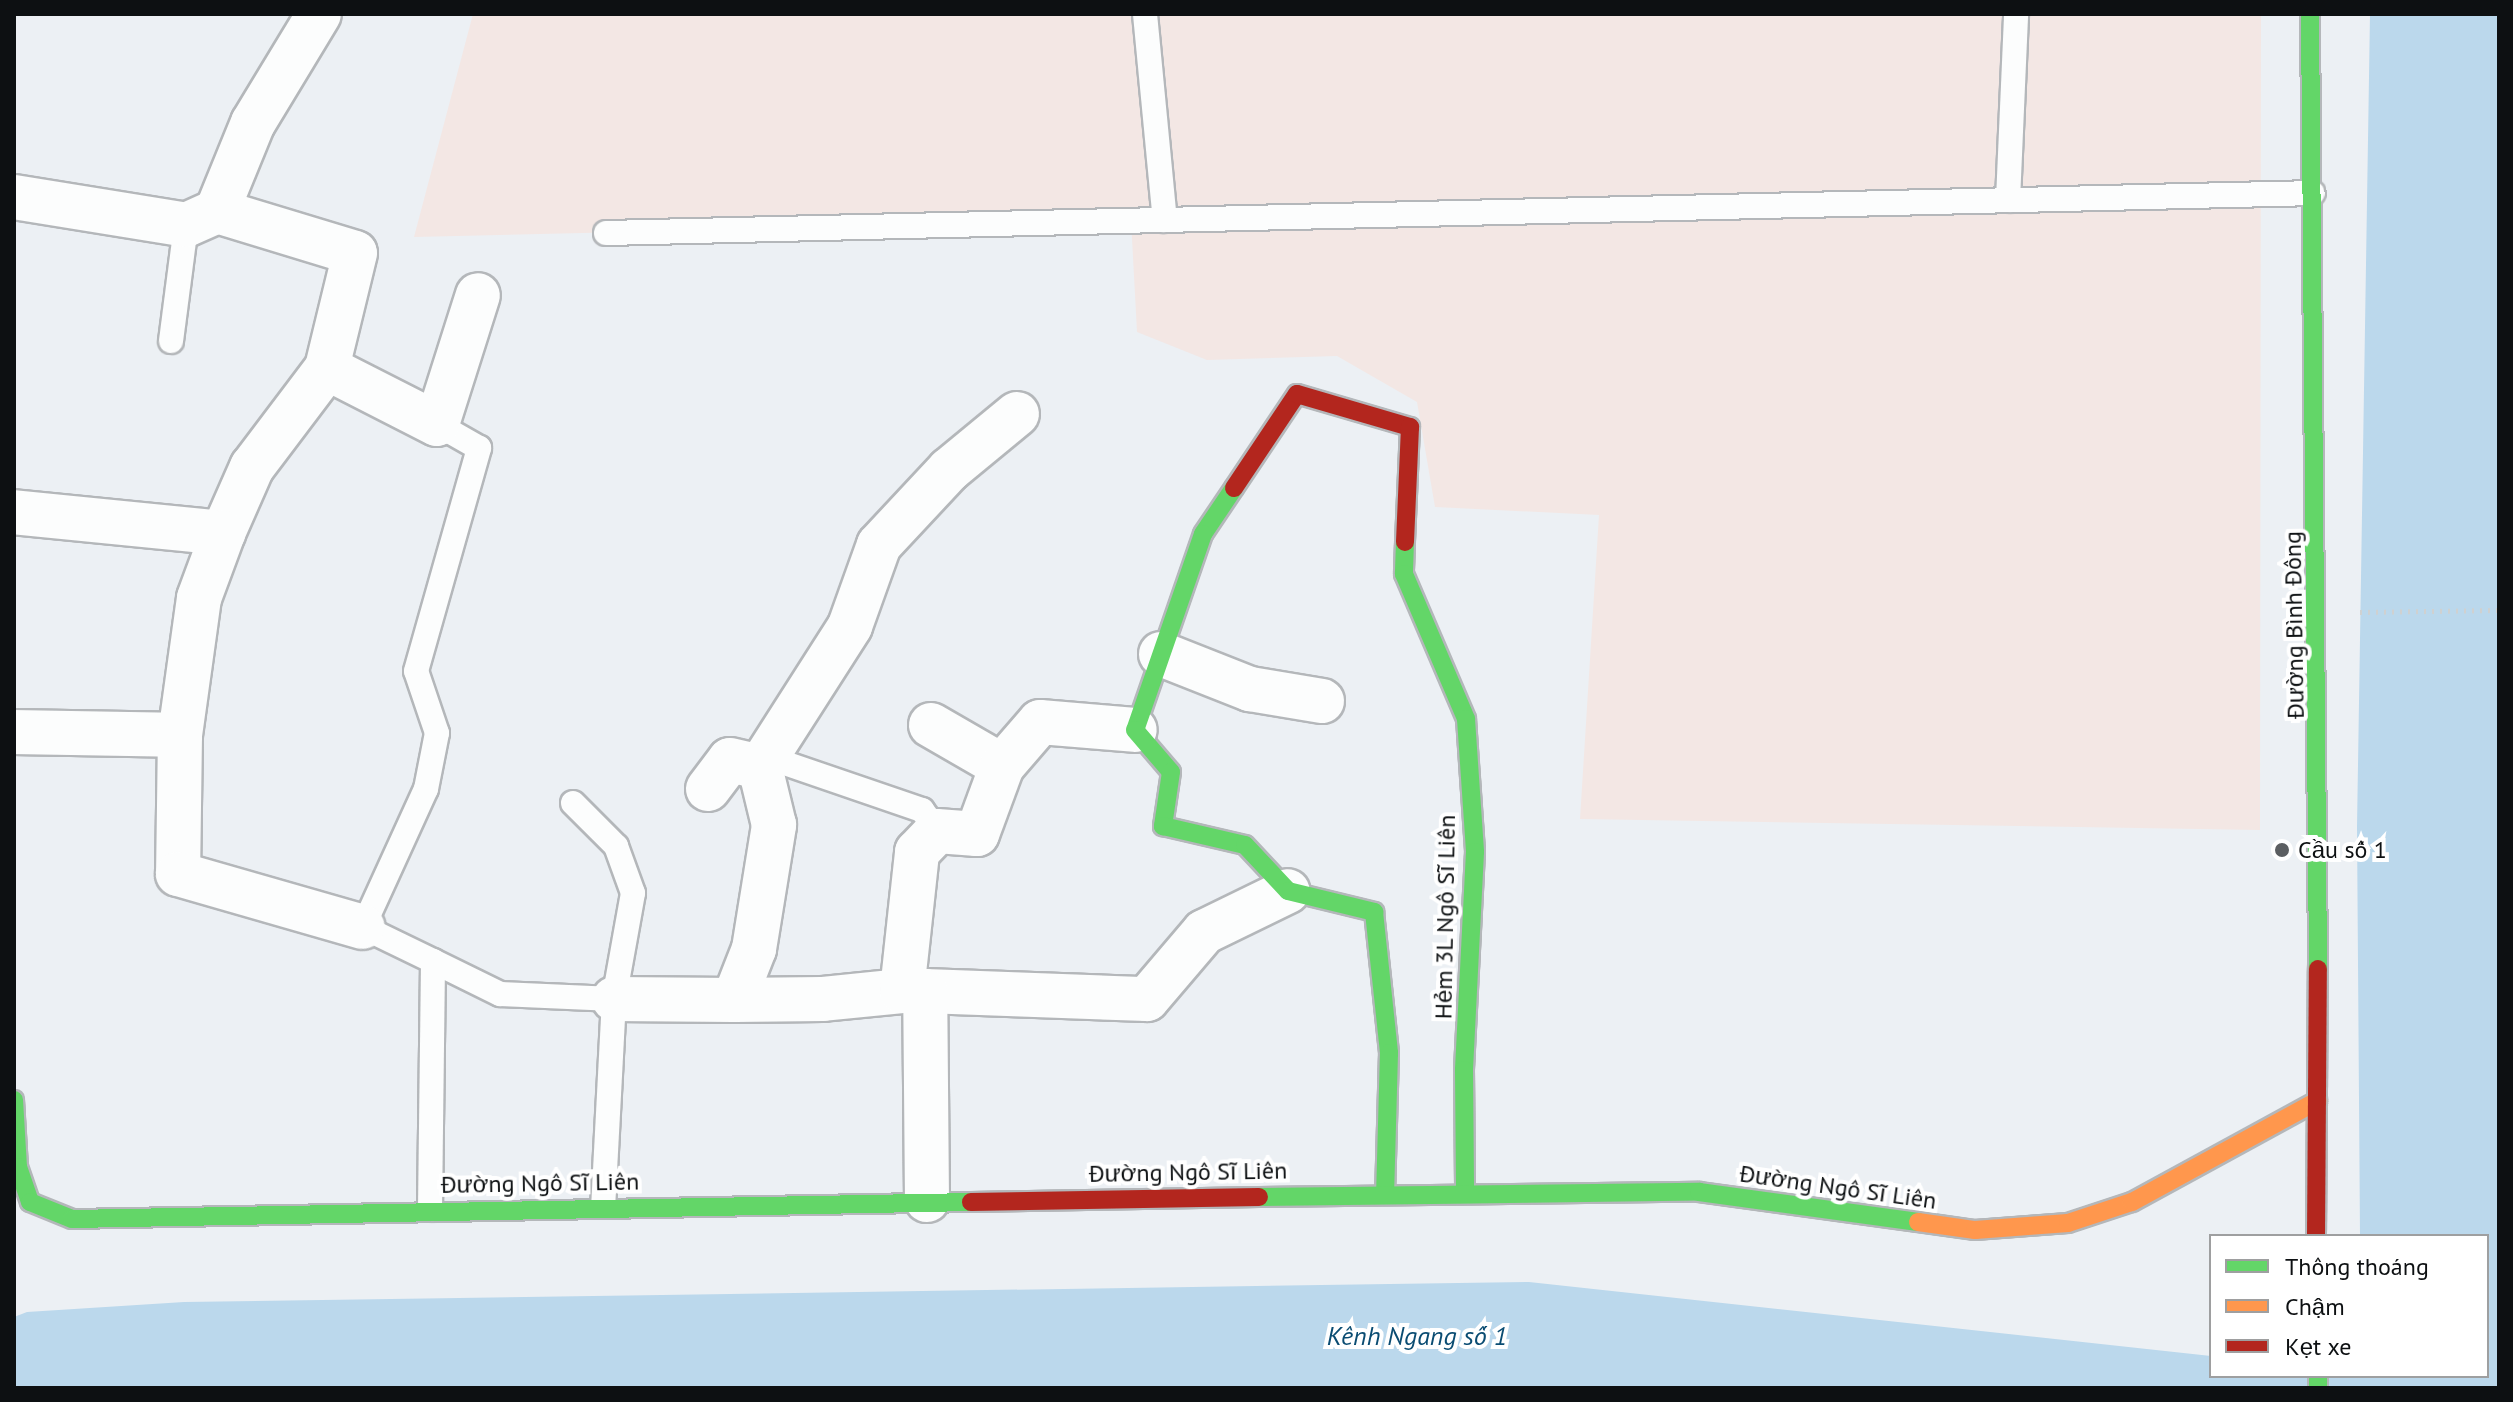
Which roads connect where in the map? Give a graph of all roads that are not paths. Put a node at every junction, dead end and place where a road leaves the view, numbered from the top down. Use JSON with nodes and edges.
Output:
{"nodes":[{"id":1,"x":319,"y":14,"type":"edge"},
{"id":2,"x":1145,"y":14,"type":"edge"},
{"id":3,"x":2016,"y":14,"type":"edge"},
{"id":4,"x":2310,"y":14,"type":"edge"},
{"id":5,"x":2313,"y":193,"type":"junction"},
{"id":6,"x":14,"y":197,"type":"edge"},
{"id":7,"x":2008,"y":200,"type":"junction"},
{"id":8,"x":202,"y":218,"type":"junction"},
{"id":9,"x":1165,"y":220,"type":"junction"},
{"id":10,"x":606,"y":233,"type":"dead end"},
{"id":11,"x":478,"y":295,"type":"dead end"},
{"id":12,"x":171,"y":341,"type":"dead end"},
{"id":13,"x":327,"y":368,"type":"junction"},
{"id":14,"x":1017,"y":414,"type":"dead end"},
{"id":15,"x":437,"y":424,"type":"junction"},
{"id":16,"x":14,"y":512,"type":"edge"},
{"id":17,"x":223,"y":533,"type":"junction"},
{"id":18,"x":1161,"y":654,"type":"junction"},
{"id":19,"x":1322,"y":701,"type":"dead end"},
{"id":20,"x":931,"y":725,"type":"dead end"},
{"id":21,"x":1135,"y":730,"type":"junction"},
{"id":22,"x":14,"y":732,"type":"edge"},
{"id":23,"x":180,"y":735,"type":"junction"},
{"id":24,"x":764,"y":762,"type":"junction"},
{"id":25,"x":1002,"y":766,"type":"junction"},
{"id":26,"x":708,"y":789,"type":"dead end"},
{"id":27,"x":573,"y":803,"type":"dead end"},
{"id":28,"x":937,"y":831,"type":"junction"},
{"id":29,"x":1288,"y":891,"type":"junction"},
{"id":30,"x":363,"y":927,"type":"junction"},
{"id":31,"x":433,"y":961,"type":"junction"},
{"id":32,"x":913,"y":991,"type":"junction"},
{"id":33,"x":614,"y":999,"type":"junction"},
{"id":34,"x":734,"y":1000,"type":"junction"},
{"id":35,"x":14,"y":1100,"type":"edge"},
{"id":36,"x":2317,"y":1101,"type":"junction"},
{"id":37,"x":1465,"y":1192,"type":"junction"},
{"id":38,"x":1385,"y":1193,"type":"junction"},
{"id":39,"x":927,"y":1200,"type":"junction"},
{"id":40,"x":603,"y":1206,"type":"junction"},
{"id":41,"x":430,"y":1209,"type":"junction"},
{"id":42,"x":2316,"y":1234,"type":"edge"}],
"edges":[{"from":1,"to":8,"type":"street"},
{"from":2,"to":9,"type":"lane"},
{"from":3,"to":7,"type":"lane"},
{"from":4,"to":5,"type":"street","name":"Đường Bình Đông"},
{"from":5,"to":7,"type":"lane"},
{"from":5,"to":36,"type":"street","name":"Đường Bình Đông"},
{"from":6,"to":8,"type":"street"},
{"from":7,"to":9,"type":"lane"},
{"from":8,"to":12,"type":"lane"},
{"from":8,"to":13,"type":"street"},
{"from":9,"to":10,"type":"lane"},
{"from":11,"to":15,"type":"street"},
{"from":13,"to":15,"type":"street"},
{"from":13,"to":17,"type":"street"},
{"from":14,"to":24,"type":"street"},
{"from":15,"to":30,"type":"lane"},
{"from":16,"to":17,"type":"street"},
{"from":17,"to":23,"type":"street"},
{"from":18,"to":19,"type":"street"},
{"from":18,"to":21,"type":"street"},
{"from":18,"to":37,"type":"street","name":"Hẻm 3L Ngô Sĩ Liên"},
{"from":20,"to":25,"type":"street"},
{"from":21,"to":25,"type":"street"},
{"from":21,"to":29,"type":"street"},
{"from":22,"to":23,"type":"street"},
{"from":23,"to":30,"type":"street"},
{"from":24,"to":26,"type":"street"},
{"from":24,"to":28,"type":"lane"},
{"from":24,"to":34,"type":"street"},
{"from":25,"to":28,"type":"street"},
{"from":27,"to":33,"type":"lane"},
{"from":28,"to":32,"type":"street"},
{"from":29,"to":32,"type":"street"},
{"from":29,"to":38,"type":"street"},
{"from":30,"to":31,"type":"lane"},
{"from":31,"to":33,"type":"lane"},
{"from":31,"to":41,"type":"lane"},
{"from":32,"to":34,"type":"street"},
{"from":32,"to":39,"type":"street"},
{"from":33,"to":34,"type":"street"},
{"from":33,"to":40,"type":"lane"},
{"from":35,"to":41,"type":"street","name":"Đường Ngô Sĩ Liên"},
{"from":36,"to":37,"type":"street","name":"Đường Ngô Sĩ Liên"},
{"from":36,"to":42,"type":"street","name":"Đường Bình Đông"},
{"from":37,"to":38,"type":"street","name":"Đường Ngô Sĩ Liên"},
{"from":38,"to":39,"type":"street","name":"Đường Ngô Sĩ Liên"},
{"from":39,"to":40,"type":"street","name":"Đường Ngô Sĩ Liên"},
{"from":40,"to":41,"type":"street","name":"Đường Ngô Sĩ Liên"}]}
